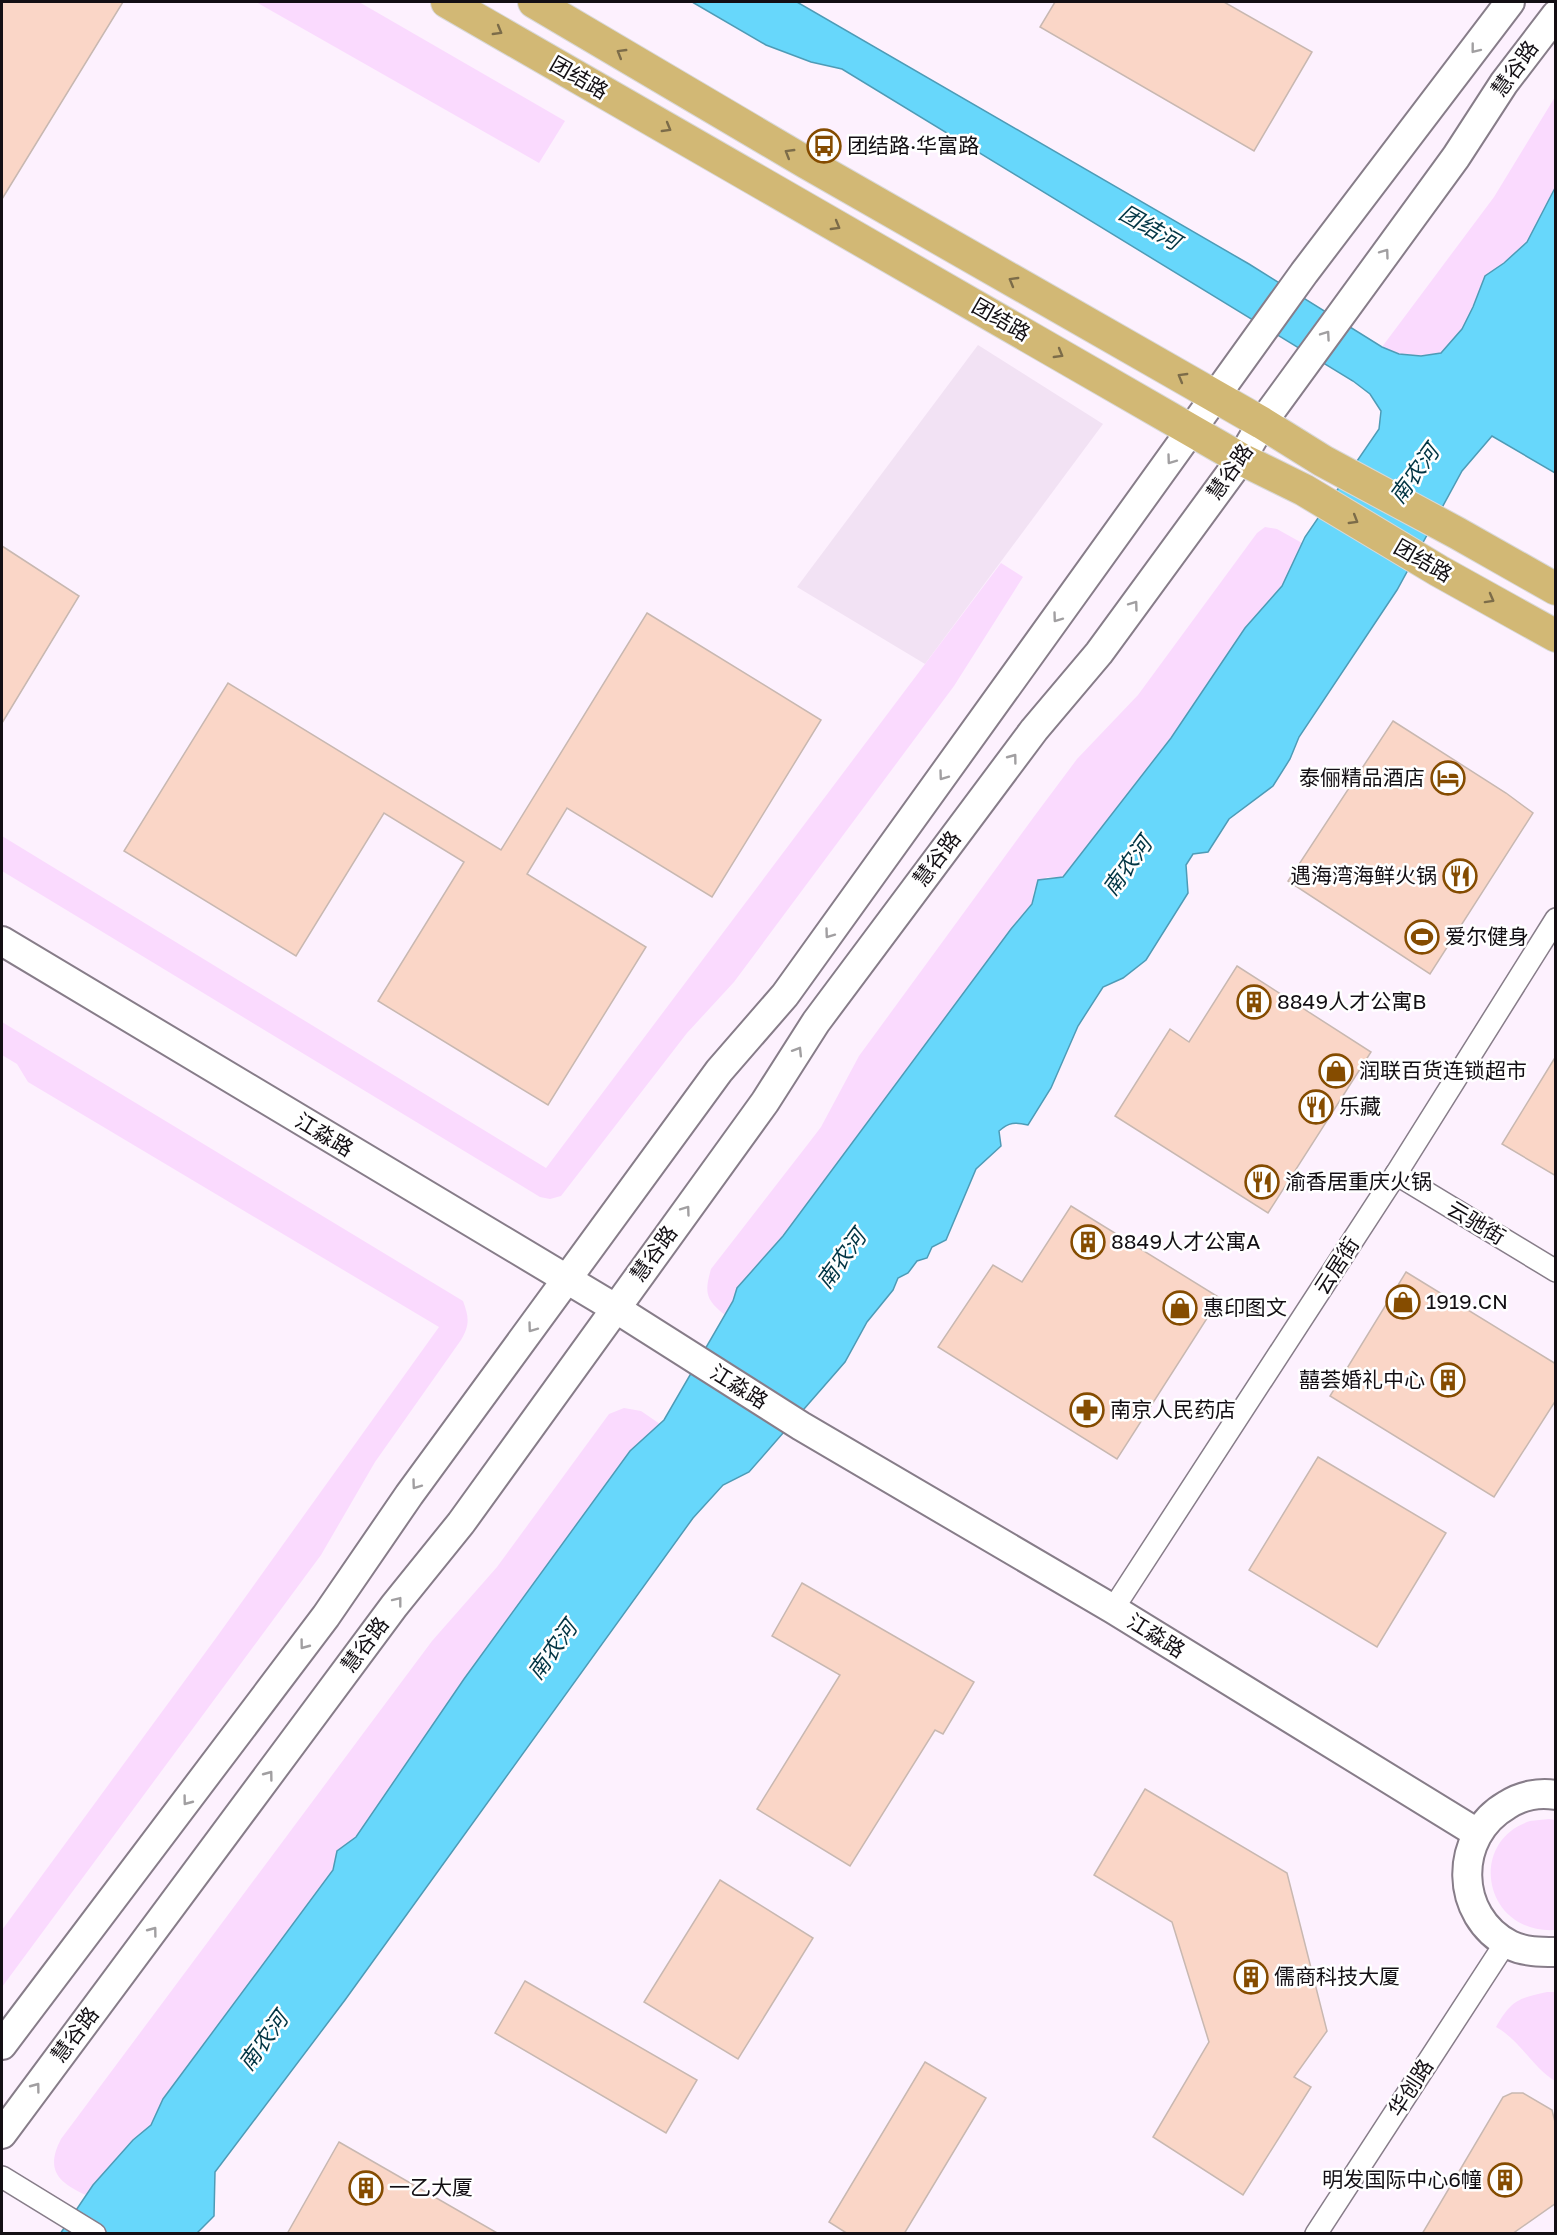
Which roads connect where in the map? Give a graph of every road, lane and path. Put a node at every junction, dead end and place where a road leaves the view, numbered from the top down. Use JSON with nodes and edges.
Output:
{"nodes":[{"id":1,"x":447,"y":2,"type":"edge"},
{"id":2,"x":536,"y":2,"type":"edge"},
{"id":3,"x":1510,"y":2,"type":"edge"},
{"id":4,"x":1556,"y":15,"type":"edge"},
{"id":5,"x":1216,"y":397,"type":"junction"},
{"id":6,"x":1262,"y":423,"type":"junction"},
{"id":7,"x":1192,"y":431,"type":"junction"},
{"id":8,"x":1241,"y":459,"type":"junction"},
{"id":9,"x":1556,"y":589,"type":"edge"},
{"id":10,"x":1556,"y":636,"type":"edge"},
{"id":11,"x":1556,"y":919,"type":"edge"},
{"id":12,"x":2,"y":941,"type":"edge"},
{"id":13,"x":1396,"y":1174,"type":"junction"},
{"id":14,"x":1556,"y":1271,"type":"edge"},
{"id":15,"x":566,"y":1281,"type":"junction"},
{"id":16,"x":615,"y":1308,"type":"junction"},
{"id":17,"x":1113,"y":1609,"type":"junction"},
{"id":18,"x":1556,"y":1795,"type":"edge"},
{"id":19,"x":1477,"y":1833,"type":"junction"},
{"id":20,"x":1506,"y":1942,"type":"junction"},
{"id":21,"x":1556,"y":1952,"type":"edge"},
{"id":22,"x":2,"y":2045,"type":"edge"},
{"id":23,"x":2,"y":2134,"type":"edge"},
{"id":24,"x":2,"y":2177,"type":"edge"},
{"id":25,"x":95,"y":2234,"type":"edge"},
{"id":26,"x":1316,"y":2234,"type":"edge"}],
"edges":[{"from":1,"to":7,"type":"main road","name":"团结路","one_way":true},
{"from":5,"to":2,"type":"main road","name":"团结路","one_way":true},
{"from":3,"to":5,"type":"main road","name":"慧谷路","one_way":true},
{"from":6,"to":4,"type":"main road","name":"慧谷路","one_way":true},
{"from":5,"to":6,"type":"main road","name":"团结路"},
{"from":5,"to":7,"type":"main road","name":"慧谷路"},
{"from":6,"to":8,"type":"main road","name":"慧谷路"},
{"from":6,"to":9,"type":"main road","name":"团结路"},
{"from":7,"to":8,"type":"main road","name":"团结路"},
{"from":7,"to":15,"type":"main road","name":"慧谷路","one_way":true},
{"from":8,"to":10,"type":"main road","name":"团结路","one_way":true},
{"from":16,"to":8,"type":"main road","name":"慧谷路","one_way":true},
{"from":11,"to":13,"type":"street","name":"云居街"},
{"from":12,"to":15,"type":"main road","name":"江淼路"},
{"from":13,"to":14,"type":"street","name":"云驰街"},
{"from":13,"to":17,"type":"street","name":"云居街"},
{"from":15,"to":16,"type":"main road","name":"江淼路"},
{"from":15,"to":22,"type":"main road","name":"慧谷路","one_way":true},
{"from":16,"to":17,"type":"main road","name":"江淼路"},
{"from":23,"to":16,"type":"main road","name":"慧谷路","one_way":true},
{"from":17,"to":19,"type":"main road","name":"江淼路"},
{"from":18,"to":19,"type":"main road"},
{"from":19,"to":20,"type":"main road"},
{"from":20,"to":21,"type":"main road"},
{"from":20,"to":26,"type":"street","name":"华创路"},
{"from":24,"to":25,"type":"street"}]}
